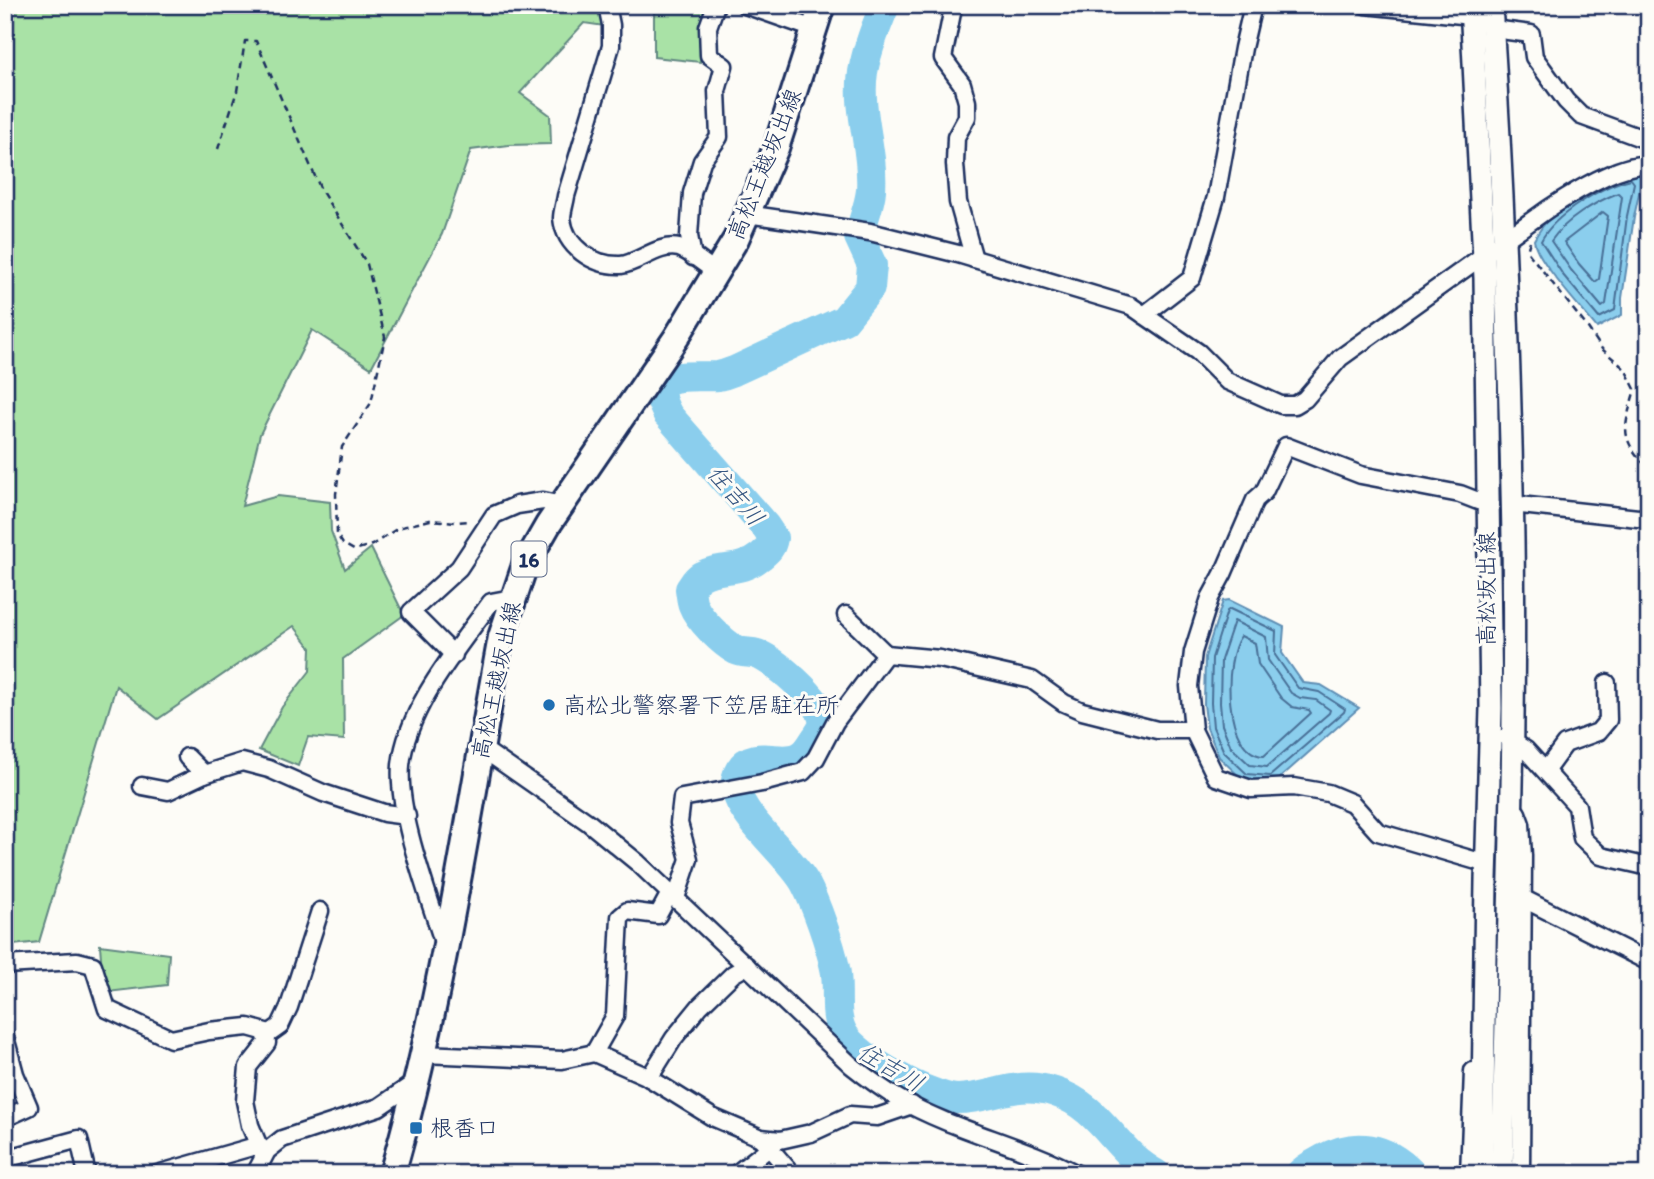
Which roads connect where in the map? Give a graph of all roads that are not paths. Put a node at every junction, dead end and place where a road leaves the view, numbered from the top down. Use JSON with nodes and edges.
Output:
{"nodes":[{"id":1,"x":607,"y":5,"type":"edge"},
{"id":2,"x":716,"y":5,"type":"edge"},
{"id":3,"x":745,"y":5,"type":"edge"},
{"id":4,"x":1253,"y":5,"type":"edge"},
{"id":5,"x":1365,"y":5,"type":"edge"},
{"id":6,"x":1491,"y":5,"type":"edge"},
{"id":7,"x":1471,"y":11,"type":"edge"},
{"id":8,"x":952,"y":13,"type":"dead end"},
{"id":9,"x":818,"y":17,"type":"edge"},
{"id":10,"x":1493,"y":29,"type":"junction"},
{"id":11,"x":1649,"y":141,"type":"edge"},
{"id":12,"x":1649,"y":165,"type":"edge"},
{"id":13,"x":747,"y":214,"type":"junction"},
{"id":14,"x":1505,"y":238,"type":"junction"},
{"id":15,"x":1484,"y":255,"type":"junction"},
{"id":16,"x":693,"y":257,"type":"junction"},
{"id":17,"x":974,"y":259,"type":"junction"},
{"id":18,"x":716,"y":272,"type":"junction"},
{"id":19,"x":1144,"y":315,"type":"junction"},
{"id":20,"x":1489,"y":500,"type":"junction"},
{"id":21,"x":1512,"y":504,"type":"junction"},
{"id":22,"x":562,"y":505,"type":"junction"},
{"id":23,"x":1649,"y":517,"type":"edge"},
{"id":24,"x":512,"y":597,"type":"junction"},
{"id":25,"x":846,"y":615,"type":"dead end"},
{"id":26,"x":886,"y":654,"type":"junction"},
{"id":27,"x":454,"y":655,"type":"junction"},
{"id":28,"x":1607,"y":683,"type":"dead end"},
{"id":29,"x":1491,"y":729,"type":"junction"},
{"id":30,"x":1193,"y":730,"type":"junction"},
{"id":31,"x":1512,"y":741,"type":"junction"},
{"id":32,"x":480,"y":747,"type":"junction"},
{"id":33,"x":187,"y":757,"type":"dead end"},
{"id":34,"x":1546,"y":770,"type":"junction"},
{"id":35,"x":204,"y":774,"type":"junction"},
{"id":36,"x":142,"y":786,"type":"dead end"},
{"id":37,"x":1510,"y":798,"type":"junction"},
{"id":38,"x":407,"y":816,"type":"junction"},
{"id":39,"x":1649,"y":867,"type":"edge"},
{"id":40,"x":1486,"y":872,"type":"junction"},
{"id":41,"x":673,"y":895,"type":"junction"},
{"id":42,"x":1522,"y":898,"type":"junction"},
{"id":43,"x":320,"y":911,"type":"dead end"},
{"id":44,"x":445,"y":947,"type":"junction"},
{"id":45,"x":1649,"y":962,"type":"edge"},
{"id":46,"x":5,"y":965,"type":"edge"},
{"id":47,"x":747,"y":966,"type":"junction"},
{"id":48,"x":266,"y":1036,"type":"junction"},
{"id":49,"x":5,"y":1037,"type":"edge"},
{"id":50,"x":594,"y":1053,"type":"junction"},
{"id":51,"x":423,"y":1054,"type":"junction"},
{"id":52,"x":649,"y":1078,"type":"junction"},
{"id":53,"x":417,"y":1081,"type":"junction"},
{"id":54,"x":912,"y":1105,"type":"junction"},
{"id":55,"x":5,"y":1118,"type":"edge"},
{"id":56,"x":765,"y":1143,"type":"junction"},
{"id":57,"x":261,"y":1150,"type":"junction"},
{"id":58,"x":5,"y":1159,"type":"edge"},
{"id":59,"x":1493,"y":1173,"type":"edge"},
{"id":60,"x":87,"y":1174,"type":"edge"},
{"id":61,"x":157,"y":1174,"type":"edge"},
{"id":62,"x":255,"y":1174,"type":"edge"},
{"id":63,"x":392,"y":1174,"type":"edge"},
{"id":64,"x":736,"y":1174,"type":"edge"},
{"id":65,"x":792,"y":1174,"type":"edge"},
{"id":66,"x":1077,"y":1174,"type":"edge"}],
"edges":[{"from":1,"to":16,"type":"street"},
{"from":2,"to":16,"type":"street"},
{"from":3,"to":9,"type":"street"},
{"from":4,"to":19,"type":"street"},
{"from":5,"to":7,"type":"street"},
{"from":6,"to":10,"type":"main road","name":"高松坂出線"},
{"from":7,"to":15,"type":"main road","name":"高松坂出線"},
{"from":8,"to":17,"type":"street"},
{"from":9,"to":13,"type":"main road","name":"高松王越坂出線","number":"16"},
{"from":10,"to":11,"type":"street"},
{"from":10,"to":14,"type":"main road","name":"高松坂出線"},
{"from":12,"to":14,"type":"street"},
{"from":13,"to":17,"type":"street"},
{"from":13,"to":18,"type":"main road","name":"高松王越坂出線","number":"16"},
{"from":14,"to":15,"type":"street"},
{"from":14,"to":21,"type":"main road","name":"高松坂出線"},
{"from":15,"to":19,"type":"street"},
{"from":15,"to":20,"type":"main road","name":"高松坂出線"},
{"from":16,"to":18,"type":"street"},
{"from":17,"to":19,"type":"street"},
{"from":18,"to":22,"type":"main road","name":"高松王越坂出線","number":"16"},
{"from":20,"to":29,"type":"main road","name":"高松坂出線"},
{"from":20,"to":30,"type":"street"},
{"from":21,"to":23,"type":"street"},
{"from":21,"to":31,"type":"main road","name":"高松坂出線"},
{"from":22,"to":24,"type":"main road","name":"高松王越坂出線","number":"16"},
{"from":22,"to":27,"type":"street"},
{"from":24,"to":27,"type":"street"},
{"from":24,"to":32,"type":"main road","name":"高松王越坂出線","number":"16"},
{"from":25,"to":26,"type":"street"},
{"from":26,"to":30,"type":"street"},
{"from":26,"to":41,"type":"street"},
{"from":27,"to":38,"type":"street"},
{"from":28,"to":34,"type":"street"},
{"from":29,"to":31,"type":"street"},
{"from":29,"to":40,"type":"main road","name":"高松坂出線"},
{"from":30,"to":40,"type":"street"},
{"from":31,"to":34,"type":"street"},
{"from":31,"to":37,"type":"main road","name":"高松坂出線"},
{"from":32,"to":41,"type":"street"},
{"from":32,"to":44,"type":"main road","name":"高松王越坂出線","number":"16"},
{"from":33,"to":35,"type":"street"},
{"from":34,"to":39,"type":"street"},
{"from":35,"to":36,"type":"street"},
{"from":35,"to":38,"type":"street"},
{"from":37,"to":42,"type":"street"},
{"from":37,"to":59,"type":"main road","name":"高松坂出線"},
{"from":38,"to":44,"type":"street"},
{"from":40,"to":59,"type":"main road","name":"高松坂出線"},
{"from":41,"to":47,"type":"street"},
{"from":41,"to":50,"type":"street"},
{"from":42,"to":45,"type":"street"},
{"from":42,"to":59,"type":"street"},
{"from":43,"to":48,"type":"street"},
{"from":44,"to":51,"type":"main road","name":"高松王越坂出線","number":"16"},
{"from":46,"to":48,"type":"street"},
{"from":47,"to":52,"type":"street"},
{"from":47,"to":54,"type":"street"},
{"from":48,"to":57,"type":"street"},
{"from":49,"to":55,"type":"street"},
{"from":50,"to":51,"type":"street"},
{"from":50,"to":52,"type":"street"},
{"from":51,"to":53,"type":"main road","name":"高松王越坂出線","number":"16"},
{"from":52,"to":56,"type":"street"},
{"from":53,"to":57,"type":"street"},
{"from":53,"to":63,"type":"main road","name":"高松王越坂出線","number":"16"},
{"from":54,"to":56,"type":"street"},
{"from":54,"to":66,"type":"street"},
{"from":56,"to":64,"type":"street"},
{"from":56,"to":65,"type":"street"},
{"from":57,"to":61,"type":"street"},
{"from":57,"to":62,"type":"street"},
{"from":58,"to":60,"type":"street"}]}
